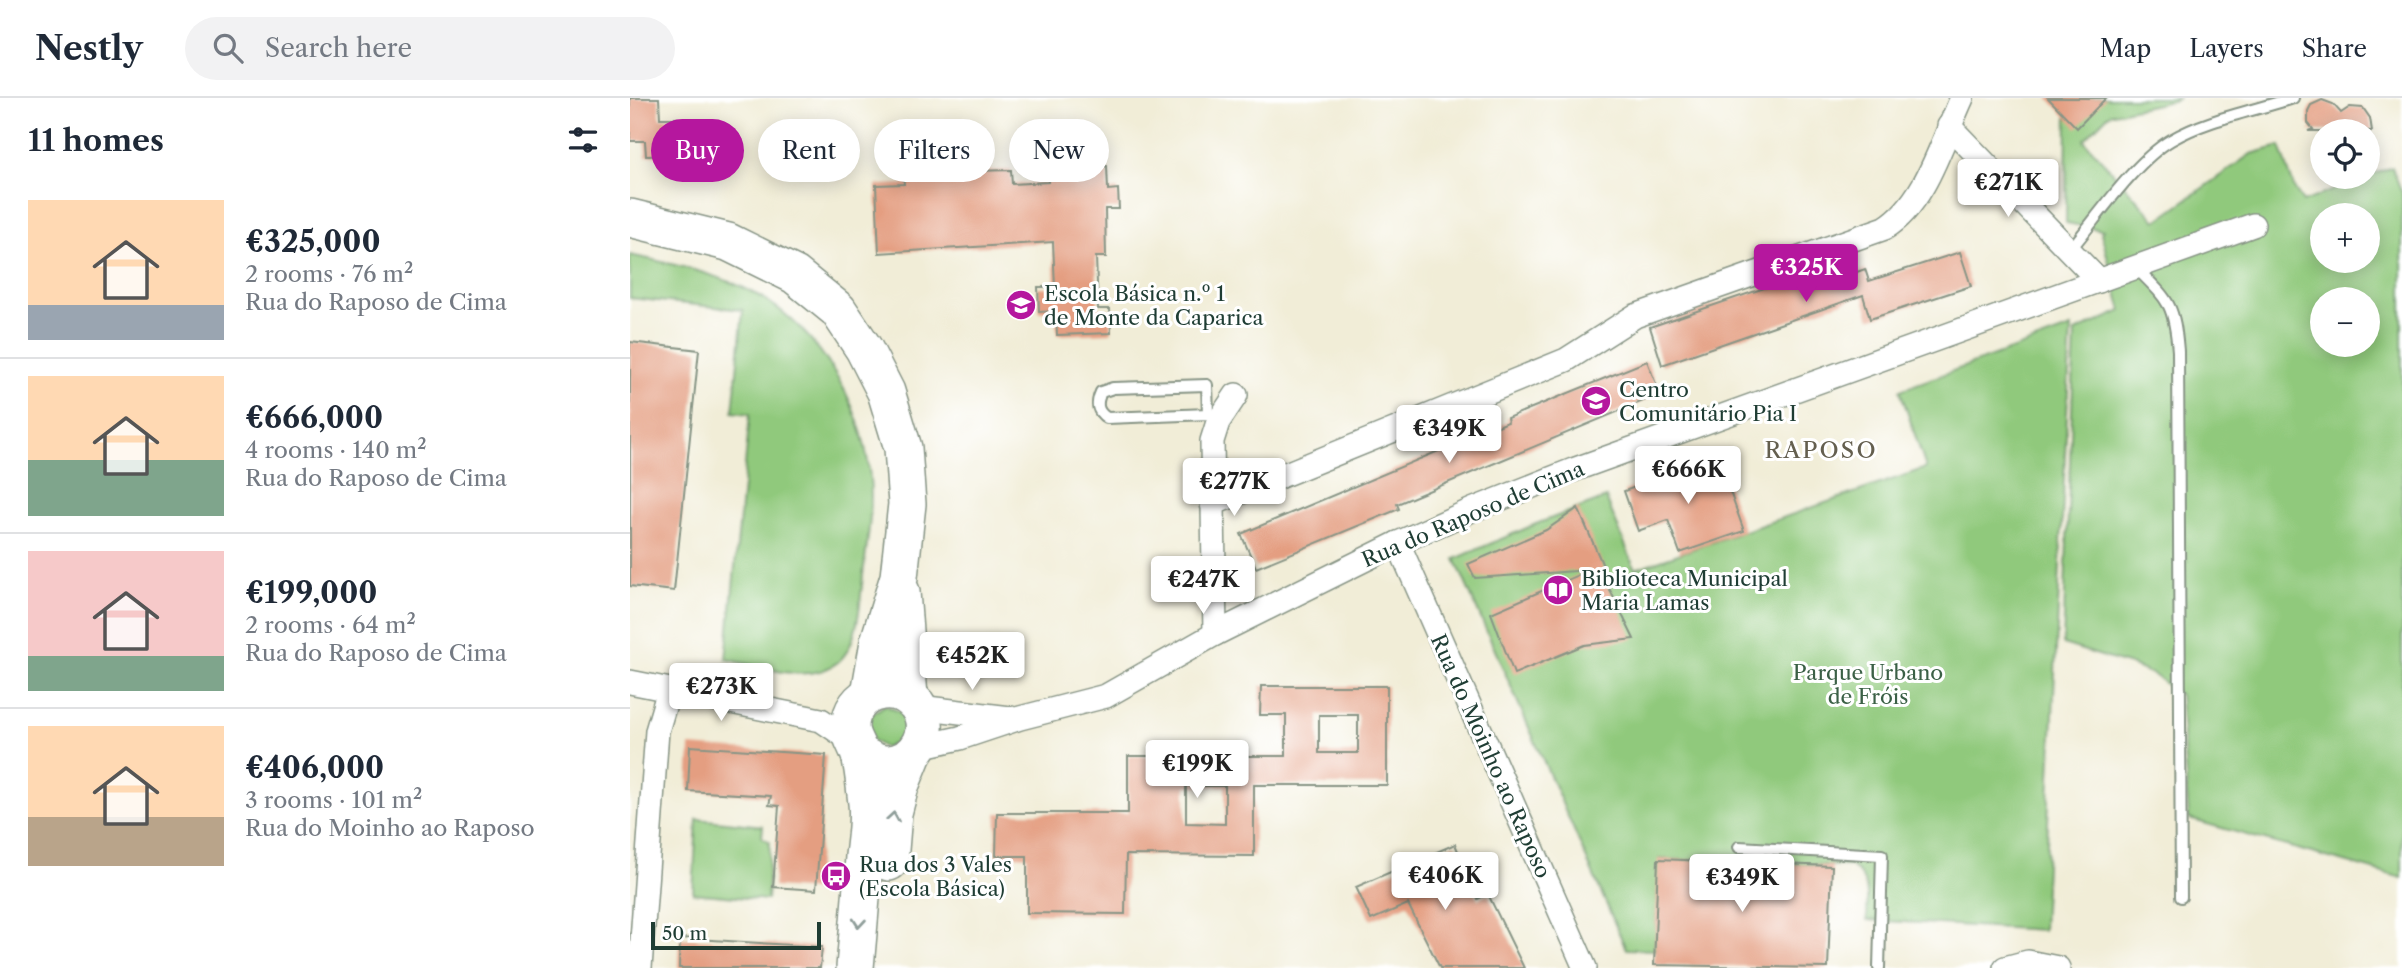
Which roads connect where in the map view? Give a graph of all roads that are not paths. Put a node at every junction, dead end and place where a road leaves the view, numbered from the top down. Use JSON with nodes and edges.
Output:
{"nodes":[{"id":1,"x":1962,"y":98,"type":"edge"},
{"id":2,"x":2293,"y":98,"type":"edge"},
{"id":3,"x":1949,"y":126,"type":"junction"},
{"id":4,"x":630,"y":218,"type":"edge"},
{"id":5,"x":2253,"y":225,"type":"dead end"},
{"id":6,"x":2069,"y":251,"type":"junction"},
{"id":7,"x":2135,"y":267,"type":"junction"},
{"id":8,"x":2099,"y":282,"type":"junction"},
{"id":9,"x":1236,"y":395,"type":"dead end"},
{"id":10,"x":1213,"y":418,"type":"junction"},
{"id":11,"x":1212,"y":504,"type":"junction"},
{"id":12,"x":1398,"y":543,"type":"junction"},
{"id":13,"x":899,"y":577,"type":"junction"},
{"id":14,"x":1215,"y":634,"type":"junction"},
{"id":15,"x":630,"y":682,"type":"edge"},
{"id":16,"x":669,"y":690,"type":"junction"},
{"id":17,"x":865,"y":698,"type":"junction"},
{"id":18,"x":914,"y":702,"type":"junction"},
{"id":19,"x":1020,"y":718,"type":"junction"},
{"id":20,"x":821,"y":720,"type":"junction"},
{"id":21,"x":856,"y":747,"type":"junction"},
{"id":22,"x":916,"y":750,"type":"junction"},
{"id":23,"x":1739,"y":847,"type":"dead end"},
{"id":24,"x":2181,"y":897,"type":"dead end"},
{"id":25,"x":640,"y":968,"type":"edge"},
{"id":26,"x":855,"y":968,"type":"edge"},
{"id":27,"x":879,"y":968,"type":"edge"},
{"id":28,"x":1585,"y":968,"type":"edge"},
{"id":29,"x":1879,"y":968,"type":"edge"},
{"id":30,"x":2006,"y":968,"type":"edge"},
{"id":31,"x":2059,"y":968,"type":"edge"}],
"edges":[{"from":1,"to":3,"type":"street"},
{"from":2,"to":6,"type":"lane"},
{"from":3,"to":6,"type":"street"},
{"from":3,"to":11,"type":"street"},
{"from":4,"to":13,"type":"main road"},
{"from":5,"to":7,"type":"street","name":"Rua do Raposo de Cima"},
{"from":6,"to":8,"type":"street"},
{"from":7,"to":8,"type":"street","name":"Rua do Raposo de Cima"},
{"from":7,"to":24,"type":"lane"},
{"from":8,"to":12,"type":"street","name":"Rua do Raposo de Cima"},
{"from":9,"to":10,"type":"street"},
{"from":10,"to":10,"type":"lane"},
{"from":10,"to":11,"type":"street"},
{"from":11,"to":14,"type":"street"},
{"from":12,"to":14,"type":"street","name":"Rua do Raposo de Cima"},
{"from":12,"to":28,"type":"street","name":"Rua do Moinho ao Raposo"},
{"from":13,"to":17,"type":"main road"},
{"from":13,"to":18,"type":"main road"},
{"from":14,"to":19,"type":"street","name":"Rua do Raposo de Cima"},
{"from":15,"to":16,"type":"street"},
{"from":16,"to":20,"type":"street"},
{"from":16,"to":25,"type":"street"},
{"from":17,"to":18,"type":"main road"},
{"from":17,"to":20,"type":"street"},
{"from":17,"to":21,"type":"main road"},
{"from":18,"to":19,"type":"street","name":"Rua do Raposo de Cima"},
{"from":18,"to":22,"type":"main road"},
{"from":19,"to":22,"type":"street","name":"Rua do Raposo de Cima"},
{"from":20,"to":21,"type":"street"},
{"from":21,"to":22,"type":"main road"},
{"from":21,"to":26,"type":"main road","one_way":true},
{"from":27,"to":22,"type":"main road","one_way":true},
{"from":23,"to":29,"type":"lane"},
{"from":30,"to":31,"type":"street"}]}
